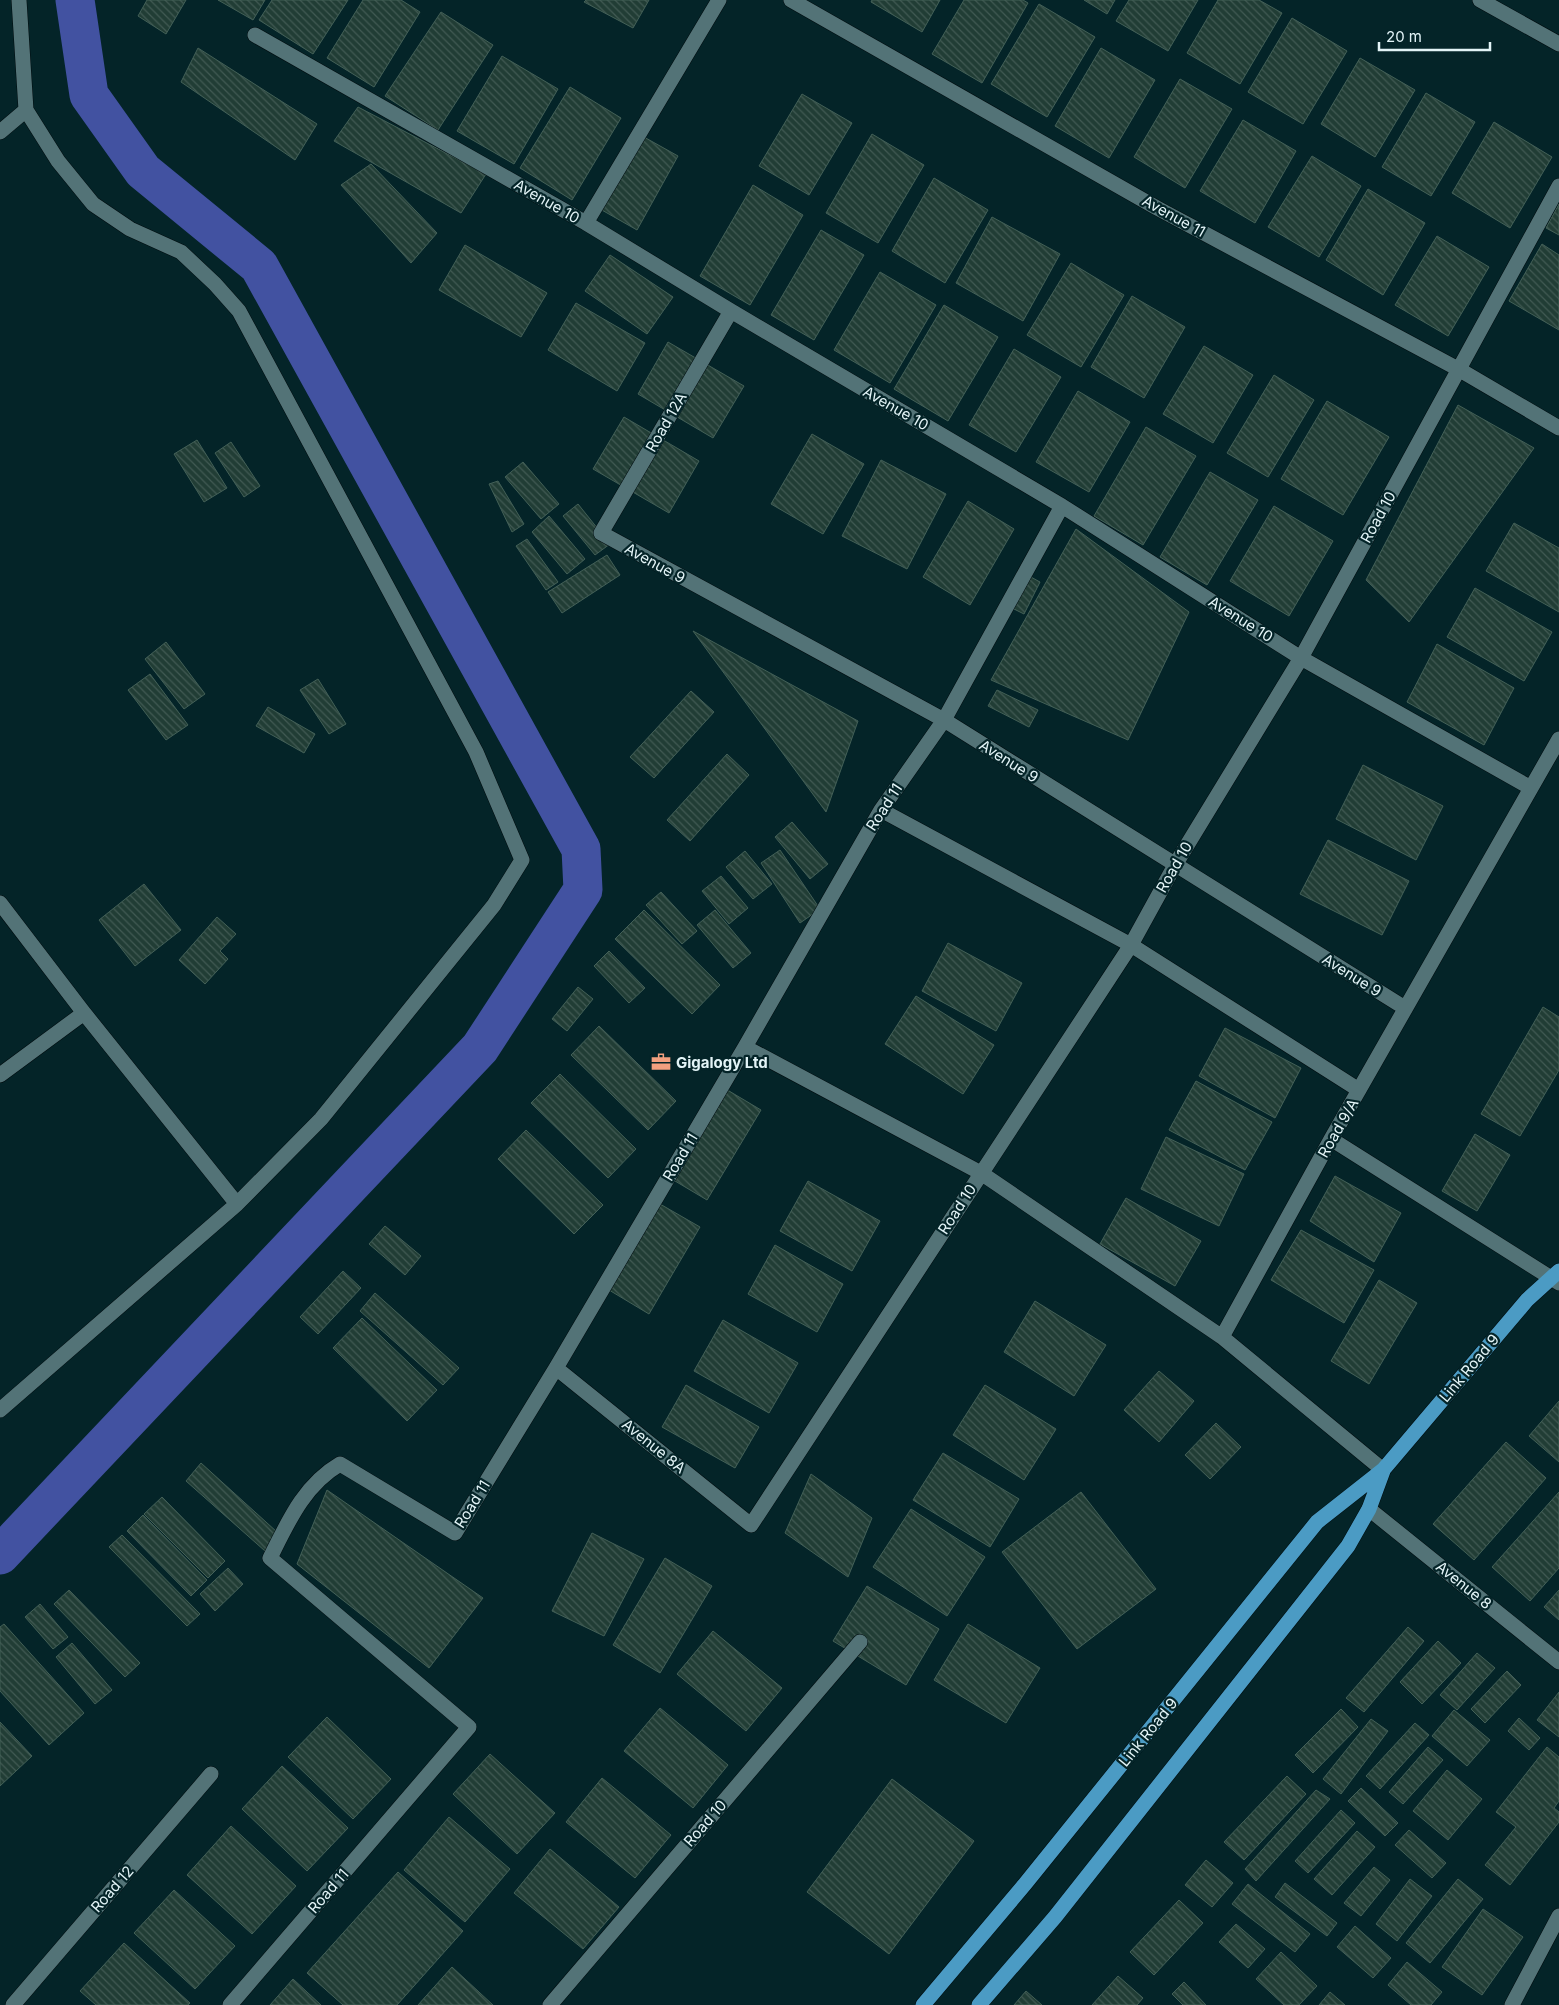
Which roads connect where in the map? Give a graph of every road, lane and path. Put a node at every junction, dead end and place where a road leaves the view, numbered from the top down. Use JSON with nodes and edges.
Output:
{"nodes":[{"id":1,"x":19,"y":0,"type":"edge"},
{"id":2,"x":719,"y":0,"type":"edge"},
{"id":3,"x":791,"y":0,"type":"edge"},
{"id":4,"x":1480,"y":0,"type":"edge"},
{"id":5,"x":255,"y":36,"type":"dead end"},
{"id":6,"x":1559,"y":44,"type":"edge"},
{"id":7,"x":26,"y":110,"type":"junction"},
{"id":8,"x":0,"y":132,"type":"edge"},
{"id":9,"x":1559,"y":186,"type":"edge"},
{"id":10,"x":586,"y":223,"type":"junction"},
{"id":11,"x":731,"y":311,"type":"junction"},
{"id":12,"x":1460,"y":370,"type":"junction"},
{"id":13,"x":1559,"y":428,"type":"edge"},
{"id":14,"x":1062,"y":506,"type":"junction"},
{"id":15,"x":600,"y":533,"type":"joint"},
{"id":16,"x":1301,"y":658,"type":"junction"},
{"id":17,"x":944,"y":720,"type":"junction"},
{"id":18,"x":1559,"y":739,"type":"edge"},
{"id":19,"x":1531,"y":788,"type":"junction"},
{"id":20,"x":881,"y":810,"type":"junction"},
{"id":21,"x":1175,"y":865,"type":"junction"},
{"id":22,"x":0,"y":903,"type":"edge"},
{"id":23,"x":1131,"y":944,"type":"junction"},
{"id":24,"x":1406,"y":1008,"type":"junction"},
{"id":25,"x":84,"y":1013,"type":"junction"},
{"id":26,"x":745,"y":1047,"type":"junction"},
{"id":27,"x":0,"y":1075,"type":"edge"},
{"id":28,"x":1359,"y":1090,"type":"junction"},
{"id":29,"x":1331,"y":1139,"type":"junction"},
{"id":30,"x":981,"y":1173,"type":"junction"},
{"id":31,"x":237,"y":1204,"type":"junction"},
{"id":32,"x":1556,"y":1277,"type":"edge"},
{"id":33,"x":1222,"y":1337,"type":"junction"},
{"id":34,"x":556,"y":1368,"type":"junction"},
{"id":35,"x":0,"y":1410,"type":"edge"},
{"id":36,"x":1383,"y":1470,"type":"junction"},
{"id":37,"x":1369,"y":1509,"type":"junction"},
{"id":38,"x":751,"y":1525,"type":"joint"},
{"id":39,"x":860,"y":1642,"type":"dead end"},
{"id":40,"x":1559,"y":1662,"type":"edge"},
{"id":41,"x":211,"y":1774,"type":"dead end"},
{"id":42,"x":1559,"y":1916,"type":"edge"},
{"id":43,"x":13,"y":2005,"type":"edge"},
{"id":44,"x":230,"y":2005,"type":"edge"},
{"id":45,"x":550,"y":2005,"type":"edge"},
{"id":46,"x":923,"y":2005,"type":"edge"},
{"id":47,"x":980,"y":2005,"type":"edge"},
{"id":48,"x":1512,"y":2005,"type":"edge"}],
"edges":[{"from":1,"to":7,"type":"street"},
{"from":2,"to":10,"type":"street"},
{"from":3,"to":12,"type":"street","name":"Avenue 11"},
{"from":4,"to":6,"type":"street"},
{"from":5,"to":10,"type":"street","name":"Avenue 10"},
{"from":7,"to":8,"type":"street"},
{"from":7,"to":31,"type":"street"},
{"from":9,"to":12,"type":"street","name":"Road 10"},
{"from":10,"to":11,"type":"street","name":"Avenue 10"},
{"from":11,"to":14,"type":"street","name":"Avenue 10"},
{"from":11,"to":15,"type":"street","name":"Road 12A"},
{"from":12,"to":13,"type":"street","name":"Avenue 11"},
{"from":12,"to":16,"type":"street","name":"Road 10"},
{"from":14,"to":16,"type":"street","name":"Avenue 10"},
{"from":14,"to":17,"type":"street","name":"Road 11"},
{"from":15,"to":17,"type":"street","name":"Avenue 9"},
{"from":16,"to":19,"type":"street","name":"Avenue 10"},
{"from":16,"to":21,"type":"street","name":"Road 10"},
{"from":17,"to":20,"type":"street","name":"Road 11"},
{"from":17,"to":21,"type":"street","name":"Avenue 9"},
{"from":18,"to":19,"type":"street","name":"Road 9/A"},
{"from":19,"to":24,"type":"street","name":"Road 9/A"},
{"from":20,"to":23,"type":"street"},
{"from":20,"to":26,"type":"street","name":"Road 11"},
{"from":21,"to":23,"type":"street","name":"Road 10"},
{"from":21,"to":24,"type":"street","name":"Avenue 9"},
{"from":22,"to":25,"type":"street"},
{"from":23,"to":28,"type":"street"},
{"from":23,"to":30,"type":"street","name":"Road 10"},
{"from":24,"to":28,"type":"street","name":"Road 9/A"},
{"from":25,"to":27,"type":"street"},
{"from":25,"to":31,"type":"street"},
{"from":26,"to":30,"type":"street"},
{"from":26,"to":34,"type":"street","name":"Road 11"},
{"from":28,"to":29,"type":"street","name":"Road 9/A"},
{"from":29,"to":32,"type":"street"},
{"from":29,"to":33,"type":"street","name":"Road 9/A"},
{"from":30,"to":33,"type":"street"},
{"from":30,"to":38,"type":"street","name":"Road 10"},
{"from":31,"to":35,"type":"street"},
{"from":32,"to":36,"type":"main road","name":"Link Road 9"},
{"from":33,"to":36,"type":"street"},
{"from":34,"to":38,"type":"street","name":"Avenue 8A"},
{"from":34,"to":44,"type":"street","name":"Road 11"},
{"from":36,"to":37,"type":"main road","name":"Link Road 9"},
{"from":36,"to":46,"type":"main road","name":"Link Road 9"},
{"from":37,"to":40,"type":"street","name":"Avenue 8"},
{"from":37,"to":47,"type":"main road","name":"Link Road 9"},
{"from":39,"to":45,"type":"street","name":"Road 10"},
{"from":41,"to":43,"type":"street","name":"Road 12"},
{"from":42,"to":48,"type":"street"}]}
